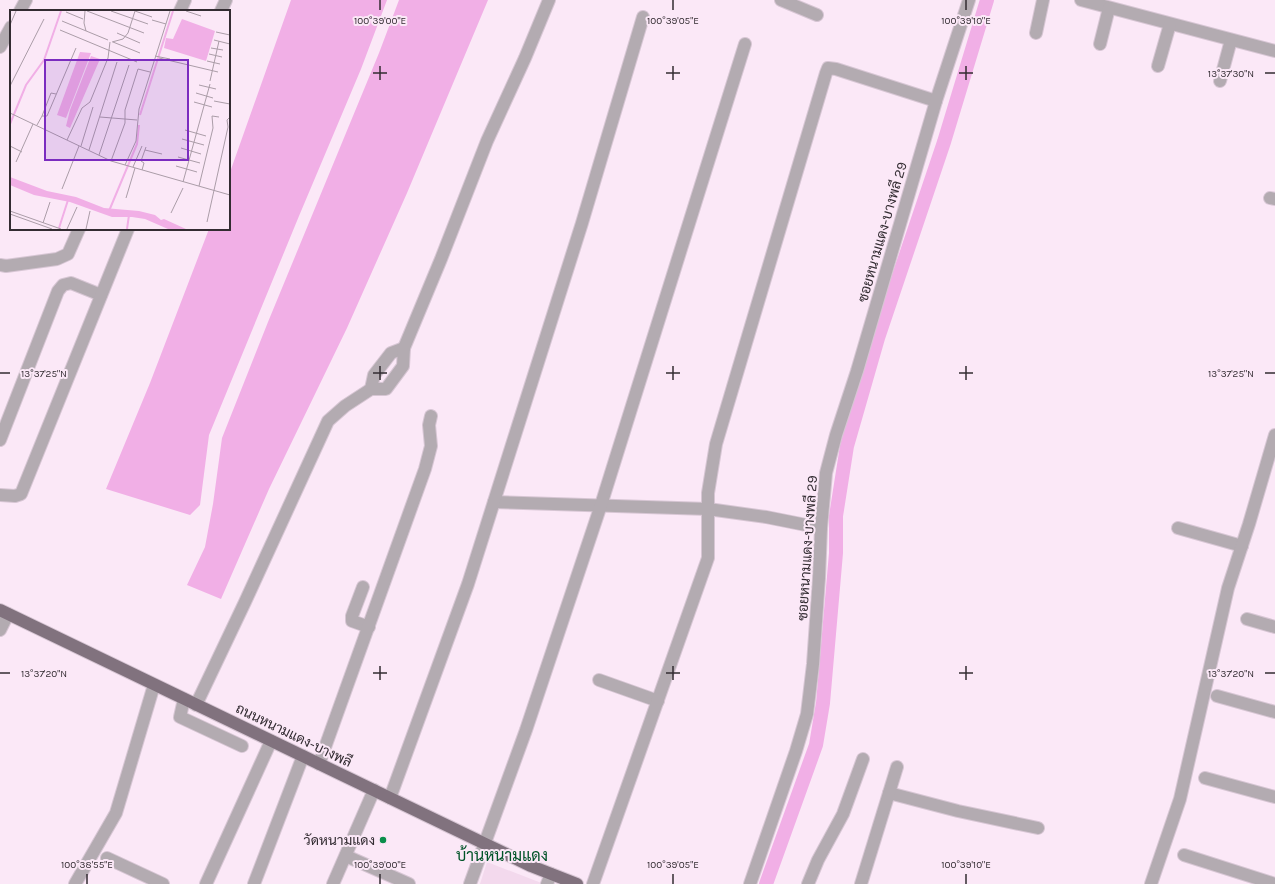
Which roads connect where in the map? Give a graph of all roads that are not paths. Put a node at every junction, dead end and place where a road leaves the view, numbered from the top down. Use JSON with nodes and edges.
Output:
{"nodes":[{"id":1,"x":26,"y":0,"type":"edge"},
{"id":2,"x":185,"y":0,"type":"edge"},
{"id":3,"x":226,"y":0,"type":"edge"},
{"id":4,"x":549,"y":0,"type":"edge"},
{"id":5,"x":781,"y":0,"type":"edge"},
{"id":6,"x":969,"y":0,"type":"edge"},
{"id":7,"x":1043,"y":0,"type":"edge"},
{"id":8,"x":1081,"y":0,"type":"edge"},
{"id":9,"x":1109,"y":8,"type":"junction"},
{"id":10,"x":21,"y":10,"type":"edge"},
{"id":11,"x":180,"y":10,"type":"edge"},
{"id":12,"x":221,"y":10,"type":"edge"},
{"id":13,"x":817,"y":15,"type":"dead end"},
{"id":14,"x":643,"y":17,"type":"dead end"},
{"id":15,"x":1170,"y":24,"type":"junction"},
{"id":16,"x":10,"y":29,"type":"edge"},
{"id":17,"x":1036,"y":33,"type":"dead end"},
{"id":18,"x":1231,"y":40,"type":"junction"},
{"id":19,"x":745,"y":44,"type":"dead end"},
{"id":20,"x":1100,"y":44,"type":"dead end"},
{"id":21,"x":0,"y":47,"type":"edge"},
{"id":22,"x":1275,"y":51,"type":"edge"},
{"id":23,"x":1158,"y":66,"type":"dead end"},
{"id":24,"x":1220,"y":81,"type":"dead end"},
{"id":25,"x":936,"y":101,"type":"junction"},
{"id":26,"x":79,"y":230,"type":"edge"},
{"id":27,"x":128,"y":230,"type":"edge"},
{"id":28,"x":0,"y":265,"type":"edge"},
{"id":29,"x":101,"y":295,"type":"junction"},
{"id":30,"x":404,"y":348,"type":"junction"},
{"id":31,"x":371,"y":389,"type":"junction"},
{"id":32,"x":431,"y":416,"type":"dead end"},
{"id":33,"x":1275,"y":435,"type":"edge"},
{"id":34,"x":0,"y":440,"type":"edge"},
{"id":35,"x":0,"y":495,"type":"edge"},
{"id":36,"x":494,"y":502,"type":"junction"},
{"id":37,"x":601,"y":505,"type":"junction"},
{"id":38,"x":708,"y":509,"type":"junction"},
{"id":39,"x":821,"y":528,"type":"junction"},
{"id":40,"x":1178,"y":528,"type":"dead end"},
{"id":41,"x":1242,"y":546,"type":"junction"},
{"id":42,"x":363,"y":587,"type":"dead end"},
{"id":43,"x":4,"y":612,"type":"edge"},
{"id":44,"x":1248,"y":619,"type":"dead end"},
{"id":45,"x":369,"y":627,"type":"junction"},
{"id":46,"x":1275,"y":627,"type":"edge"},
{"id":47,"x":0,"y":630,"type":"edge"},
{"id":48,"x":599,"y":680,"type":"dead end"},
{"id":49,"x":154,"y":684,"type":"junction"},
{"id":50,"x":1217,"y":696,"type":"dead end"},
{"id":51,"x":184,"y":699,"type":"junction"},
{"id":52,"x":658,"y":701,"type":"junction"},
{"id":53,"x":196,"y":705,"type":"junction"},
{"id":54,"x":1275,"y":712,"type":"edge"},
{"id":55,"x":271,"y":741,"type":"junction"},
{"id":56,"x":242,"y":746,"type":"dead end"},
{"id":57,"x":303,"y":756,"type":"junction"},
{"id":58,"x":863,"y":759,"type":"dead end"},
{"id":59,"x":319,"y":764,"type":"junction"},
{"id":60,"x":897,"y":767,"type":"dead end"},
{"id":61,"x":1205,"y":778,"type":"dead end"},
{"id":62,"x":374,"y":790,"type":"junction"},
{"id":63,"x":889,"y":793,"type":"junction"},
{"id":64,"x":1275,"y":797,"type":"edge"},
{"id":65,"x":390,"y":798,"type":"junction"},
{"id":66,"x":1038,"y":828,"type":"dead end"},
{"id":67,"x":484,"y":843,"type":"junction"},
{"id":68,"x":346,"y":856,"type":"junction"},
{"id":69,"x":1184,"y":856,"type":"dead end"},
{"id":70,"x":107,"y":858,"type":"dead end"},
{"id":71,"x":549,"y":879,"type":"edge"},
{"id":72,"x":1275,"y":883,"type":"edge"},
{"id":73,"x":75,"y":884,"type":"edge"},
{"id":74,"x":163,"y":884,"type":"edge"},
{"id":75,"x":206,"y":884,"type":"edge"},
{"id":76,"x":254,"y":884,"type":"edge"},
{"id":77,"x":333,"y":884,"type":"edge"},
{"id":78,"x":409,"y":884,"type":"edge"},
{"id":79,"x":470,"y":884,"type":"edge"},
{"id":80,"x":577,"y":884,"type":"edge"},
{"id":81,"x":593,"y":884,"type":"edge"},
{"id":82,"x":750,"y":884,"type":"edge"},
{"id":83,"x":808,"y":884,"type":"edge"},
{"id":84,"x":861,"y":884,"type":"edge"},
{"id":85,"x":1151,"y":884,"type":"edge"}],
"edges":[{"from":1,"to":10,"type":"street"},
{"from":2,"to":11,"type":"street"},
{"from":3,"to":12,"type":"street"},
{"from":4,"to":30,"type":"street"},
{"from":5,"to":13,"type":"street"},
{"from":6,"to":25,"type":"street","name":"ซอยหนามแดง-บางพลี 29"},
{"from":7,"to":17,"type":"street"},
{"from":8,"to":9,"type":"street"},
{"from":9,"to":15,"type":"street"},
{"from":9,"to":20,"type":"street"},
{"from":14,"to":36,"type":"street"},
{"from":15,"to":18,"type":"street"},
{"from":15,"to":23,"type":"street"},
{"from":16,"to":21,"type":"street"},
{"from":18,"to":22,"type":"street"},
{"from":18,"to":24,"type":"street"},
{"from":19,"to":37,"type":"street"},
{"from":25,"to":38,"type":"street"},
{"from":25,"to":39,"type":"street","name":"ซอยหนามแดง-บางพลี 29"},
{"from":26,"to":28,"type":"street"},
{"from":27,"to":29,"type":"street"},
{"from":29,"to":34,"type":"street"},
{"from":29,"to":35,"type":"street"},
{"from":30,"to":31,"type":"street"},
{"from":30,"to":31,"type":"street"},
{"from":31,"to":53,"type":"street"},
{"from":32,"to":45,"type":"street"},
{"from":33,"to":41,"type":"street"},
{"from":36,"to":37,"type":"street"},
{"from":36,"to":65,"type":"street"},
{"from":37,"to":38,"type":"street"},
{"from":37,"to":67,"type":"street"},
{"from":38,"to":39,"type":"street"},
{"from":38,"to":52,"type":"street"},
{"from":39,"to":82,"type":"street","name":"ซอยหนามแดง-บางพลี 29"},
{"from":40,"to":41,"type":"street"},
{"from":41,"to":85,"type":"street"},
{"from":42,"to":45,"type":"street"},
{"from":43,"to":47,"type":"street"},
{"from":43,"to":49,"type":"main road","name":"ถนนหนามแดง-บางพลี"},
{"from":44,"to":46,"type":"street"},
{"from":45,"to":59,"type":"street"},
{"from":48,"to":52,"type":"street"},
{"from":49,"to":51,"type":"main road","name":"ถนนหนามแดง-บางพลี"},
{"from":49,"to":73,"type":"street"},
{"from":50,"to":54,"type":"street"},
{"from":51,"to":53,"type":"main road","name":"ถนนหนามแดง-บางพลี"},
{"from":51,"to":56,"type":"street"},
{"from":52,"to":81,"type":"street"},
{"from":53,"to":55,"type":"main road","name":"ถนนหนามแดง-บางพลี"},
{"from":55,"to":57,"type":"main road","name":"ถนนหนามแดง-บางพลี"},
{"from":55,"to":75,"type":"street"},
{"from":57,"to":59,"type":"main road","name":"ถนนหนามแดง-บางพลี"},
{"from":57,"to":76,"type":"street"},
{"from":58,"to":83,"type":"street"},
{"from":59,"to":62,"type":"main road","name":"ถนนหนามแดง-บางพลี"},
{"from":60,"to":63,"type":"street"},
{"from":61,"to":64,"type":"street"},
{"from":62,"to":65,"type":"main road","name":"ถนนหนามแดง-บางพลี"},
{"from":62,"to":68,"type":"street"},
{"from":63,"to":66,"type":"street"},
{"from":63,"to":84,"type":"street"},
{"from":65,"to":67,"type":"main road","name":"ถนนหนามแดง-บางพลี"},
{"from":67,"to":71,"type":"main road","name":"ถนนหนามแดง-บางพลี"},
{"from":67,"to":79,"type":"street"},
{"from":68,"to":77,"type":"street"},
{"from":68,"to":78,"type":"street"},
{"from":69,"to":72,"type":"street"},
{"from":70,"to":74,"type":"street"},
{"from":71,"to":80,"type":"main road","name":"ถนนหนามแดง-บางพลี"}]}
